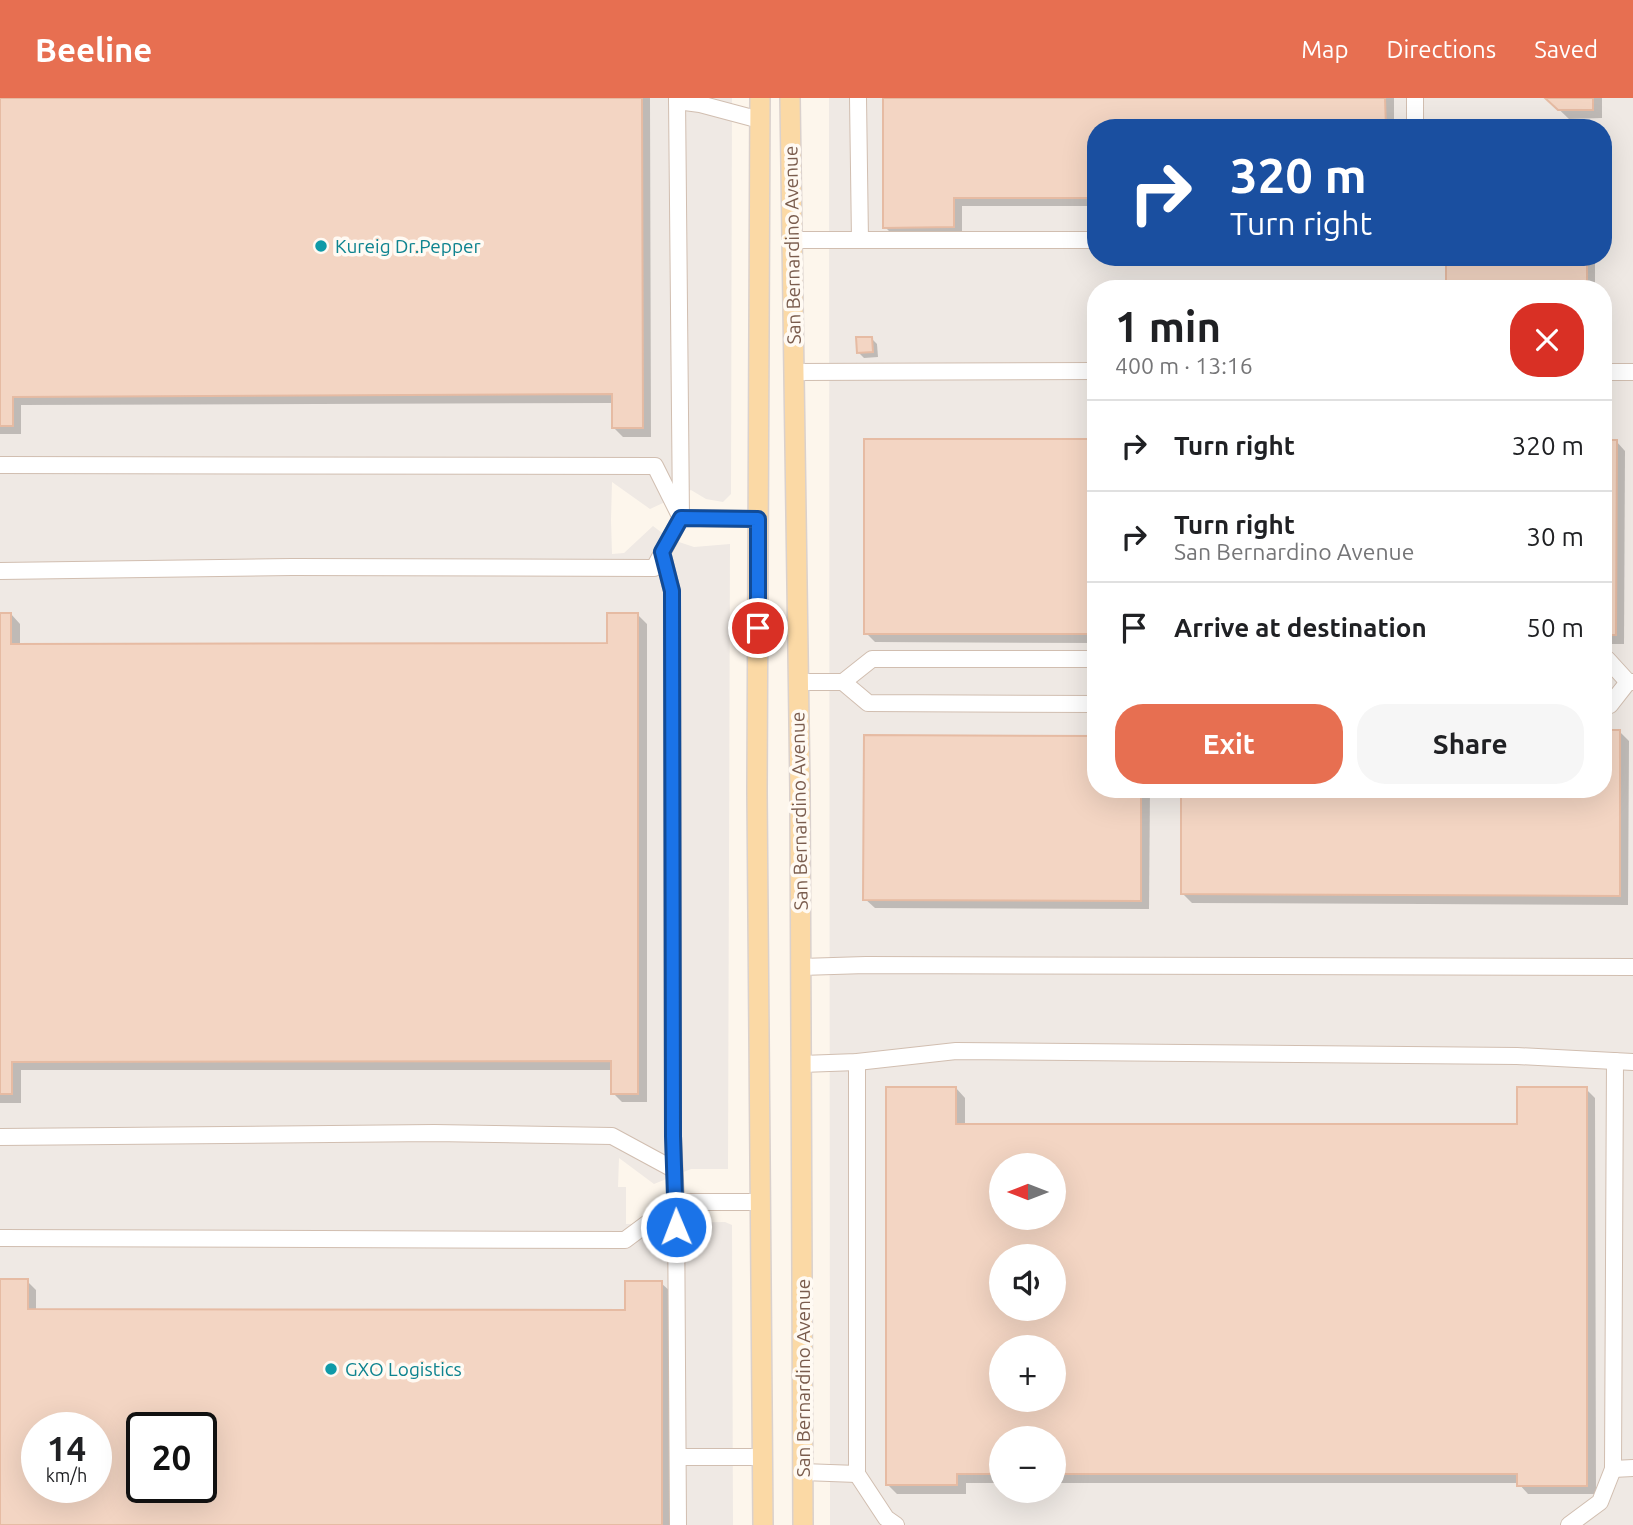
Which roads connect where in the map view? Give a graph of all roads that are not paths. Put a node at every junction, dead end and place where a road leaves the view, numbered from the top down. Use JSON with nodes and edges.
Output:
{"nodes":[{"id":1,"x":760,"y":98,"type":"edge"},
{"id":2,"x":790,"y":98,"type":"edge"},
{"id":3,"x":858,"y":98,"type":"edge"},
{"id":4,"x":1415,"y":98,"type":"edge"},
{"id":5,"x":677,"y":100,"type":"edge"},
{"id":6,"x":1415,"y":119,"type":"edge"},
{"id":7,"x":760,"y":120,"type":"junction"},
{"id":8,"x":791,"y":240,"type":"junction"},
{"id":9,"x":860,"y":240,"type":"junction"},
{"id":10,"x":1087,"y":240,"type":"edge"},
{"id":11,"x":1087,"y":371,"type":"edge"},
{"id":12,"x":793,"y":372,"type":"junction"},
{"id":13,"x":1612,"y":372,"type":"edge"},
{"id":14,"x":1633,"y":372,"type":"edge"},
{"id":15,"x":0,"y":465,"type":"edge"},
{"id":16,"x":681,"y":518,"type":"junction"},
{"id":17,"x":758,"y":519,"type":"junction"},
{"id":18,"x":662,"y":552,"type":"junction"},
{"id":19,"x":0,"y":571,"type":"edge"},
{"id":20,"x":1087,"y":659,"type":"edge"},
{"id":21,"x":1612,"y":664,"type":"edge"},
{"id":22,"x":798,"y":682,"type":"junction"},
{"id":23,"x":843,"y":682,"type":"junction"},
{"id":24,"x":1630,"y":682,"type":"edge"},
{"id":25,"x":1612,"y":703,"type":"edge"},
{"id":26,"x":1087,"y":704,"type":"edge"},
{"id":27,"x":801,"y":967,"type":"junction"},
{"id":28,"x":1633,"y":967,"type":"edge"},
{"id":29,"x":1615,"y":1061,"type":"junction"},
{"id":30,"x":857,"y":1062,"type":"junction"},
{"id":31,"x":1633,"y":1062,"type":"edge"},
{"id":32,"x":802,"y":1063,"type":"junction"},
{"id":33,"x":0,"y":1137,"type":"edge"},
{"id":34,"x":673,"y":1169,"type":"junction"},
{"id":35,"x":676,"y":1202,"type":"junction"},
{"id":36,"x":761,"y":1202,"type":"junction"},
{"id":37,"x":0,"y":1238,"type":"edge"},
{"id":38,"x":678,"y":1457,"type":"junction"},
{"id":39,"x":762,"y":1457,"type":"junction"},
{"id":40,"x":1633,"y":1468,"type":"edge"},
{"id":41,"x":1613,"y":1469,"type":"junction"},
{"id":42,"x":803,"y":1472,"type":"junction"},
{"id":43,"x":857,"y":1474,"type":"junction"},
{"id":44,"x":678,"y":1525,"type":"edge"},
{"id":45,"x":763,"y":1525,"type":"edge"},
{"id":46,"x":803,"y":1525,"type":"edge"},
{"id":47,"x":896,"y":1525,"type":"edge"},
{"id":48,"x":1569,"y":1525,"type":"edge"}],
"edges":[{"from":1,"to":7,"type":"main road","name":"San Bernardino Avenue"},
{"from":2,"to":8,"type":"main road","name":"San Bernardino Avenue"},
{"from":3,"to":9,"type":"lane"},
{"from":4,"to":6,"type":"lane"},
{"from":5,"to":7,"type":"lane"},
{"from":5,"to":16,"type":"lane"},
{"from":7,"to":17,"type":"main road","name":"San Bernardino Avenue"},
{"from":8,"to":9,"type":"lane"},
{"from":8,"to":12,"type":"main road","name":"San Bernardino Avenue"},
{"from":9,"to":10,"type":"lane"},
{"from":11,"to":12,"type":"lane"},
{"from":12,"to":22,"type":"main road","name":"San Bernardino Avenue"},
{"from":13,"to":14,"type":"lane"},
{"from":15,"to":16,"type":"lane"},
{"from":16,"to":17,"type":"lane"},
{"from":16,"to":18,"type":"lane"},
{"from":17,"to":36,"type":"main road","name":"San Bernardino Avenue"},
{"from":18,"to":19,"type":"lane"},
{"from":18,"to":34,"type":"lane"},
{"from":20,"to":23,"type":"lane"},
{"from":21,"to":24,"type":"lane"},
{"from":22,"to":23,"type":"lane"},
{"from":22,"to":27,"type":"main road","name":"San Bernardino Avenue"},
{"from":23,"to":26,"type":"lane"},
{"from":24,"to":25,"type":"lane"},
{"from":27,"to":28,"type":"lane"},
{"from":27,"to":32,"type":"main road","name":"San Bernardino Avenue"},
{"from":29,"to":30,"type":"lane"},
{"from":29,"to":31,"type":"lane"},
{"from":29,"to":41,"type":"lane"},
{"from":30,"to":32,"type":"lane"},
{"from":30,"to":43,"type":"lane"},
{"from":32,"to":42,"type":"main road","name":"San Bernardino Avenue"},
{"from":33,"to":34,"type":"lane"},
{"from":34,"to":35,"type":"lane"},
{"from":35,"to":36,"type":"lane"},
{"from":35,"to":37,"type":"lane"},
{"from":35,"to":38,"type":"lane"},
{"from":36,"to":39,"type":"main road","name":"San Bernardino Avenue"},
{"from":38,"to":39,"type":"lane"},
{"from":38,"to":44,"type":"lane"},
{"from":39,"to":45,"type":"main road","name":"San Bernardino Avenue"},
{"from":40,"to":41,"type":"lane"},
{"from":41,"to":48,"type":"lane"},
{"from":42,"to":43,"type":"lane"},
{"from":42,"to":46,"type":"main road","name":"San Bernardino Avenue"},
{"from":43,"to":47,"type":"lane"}]}
